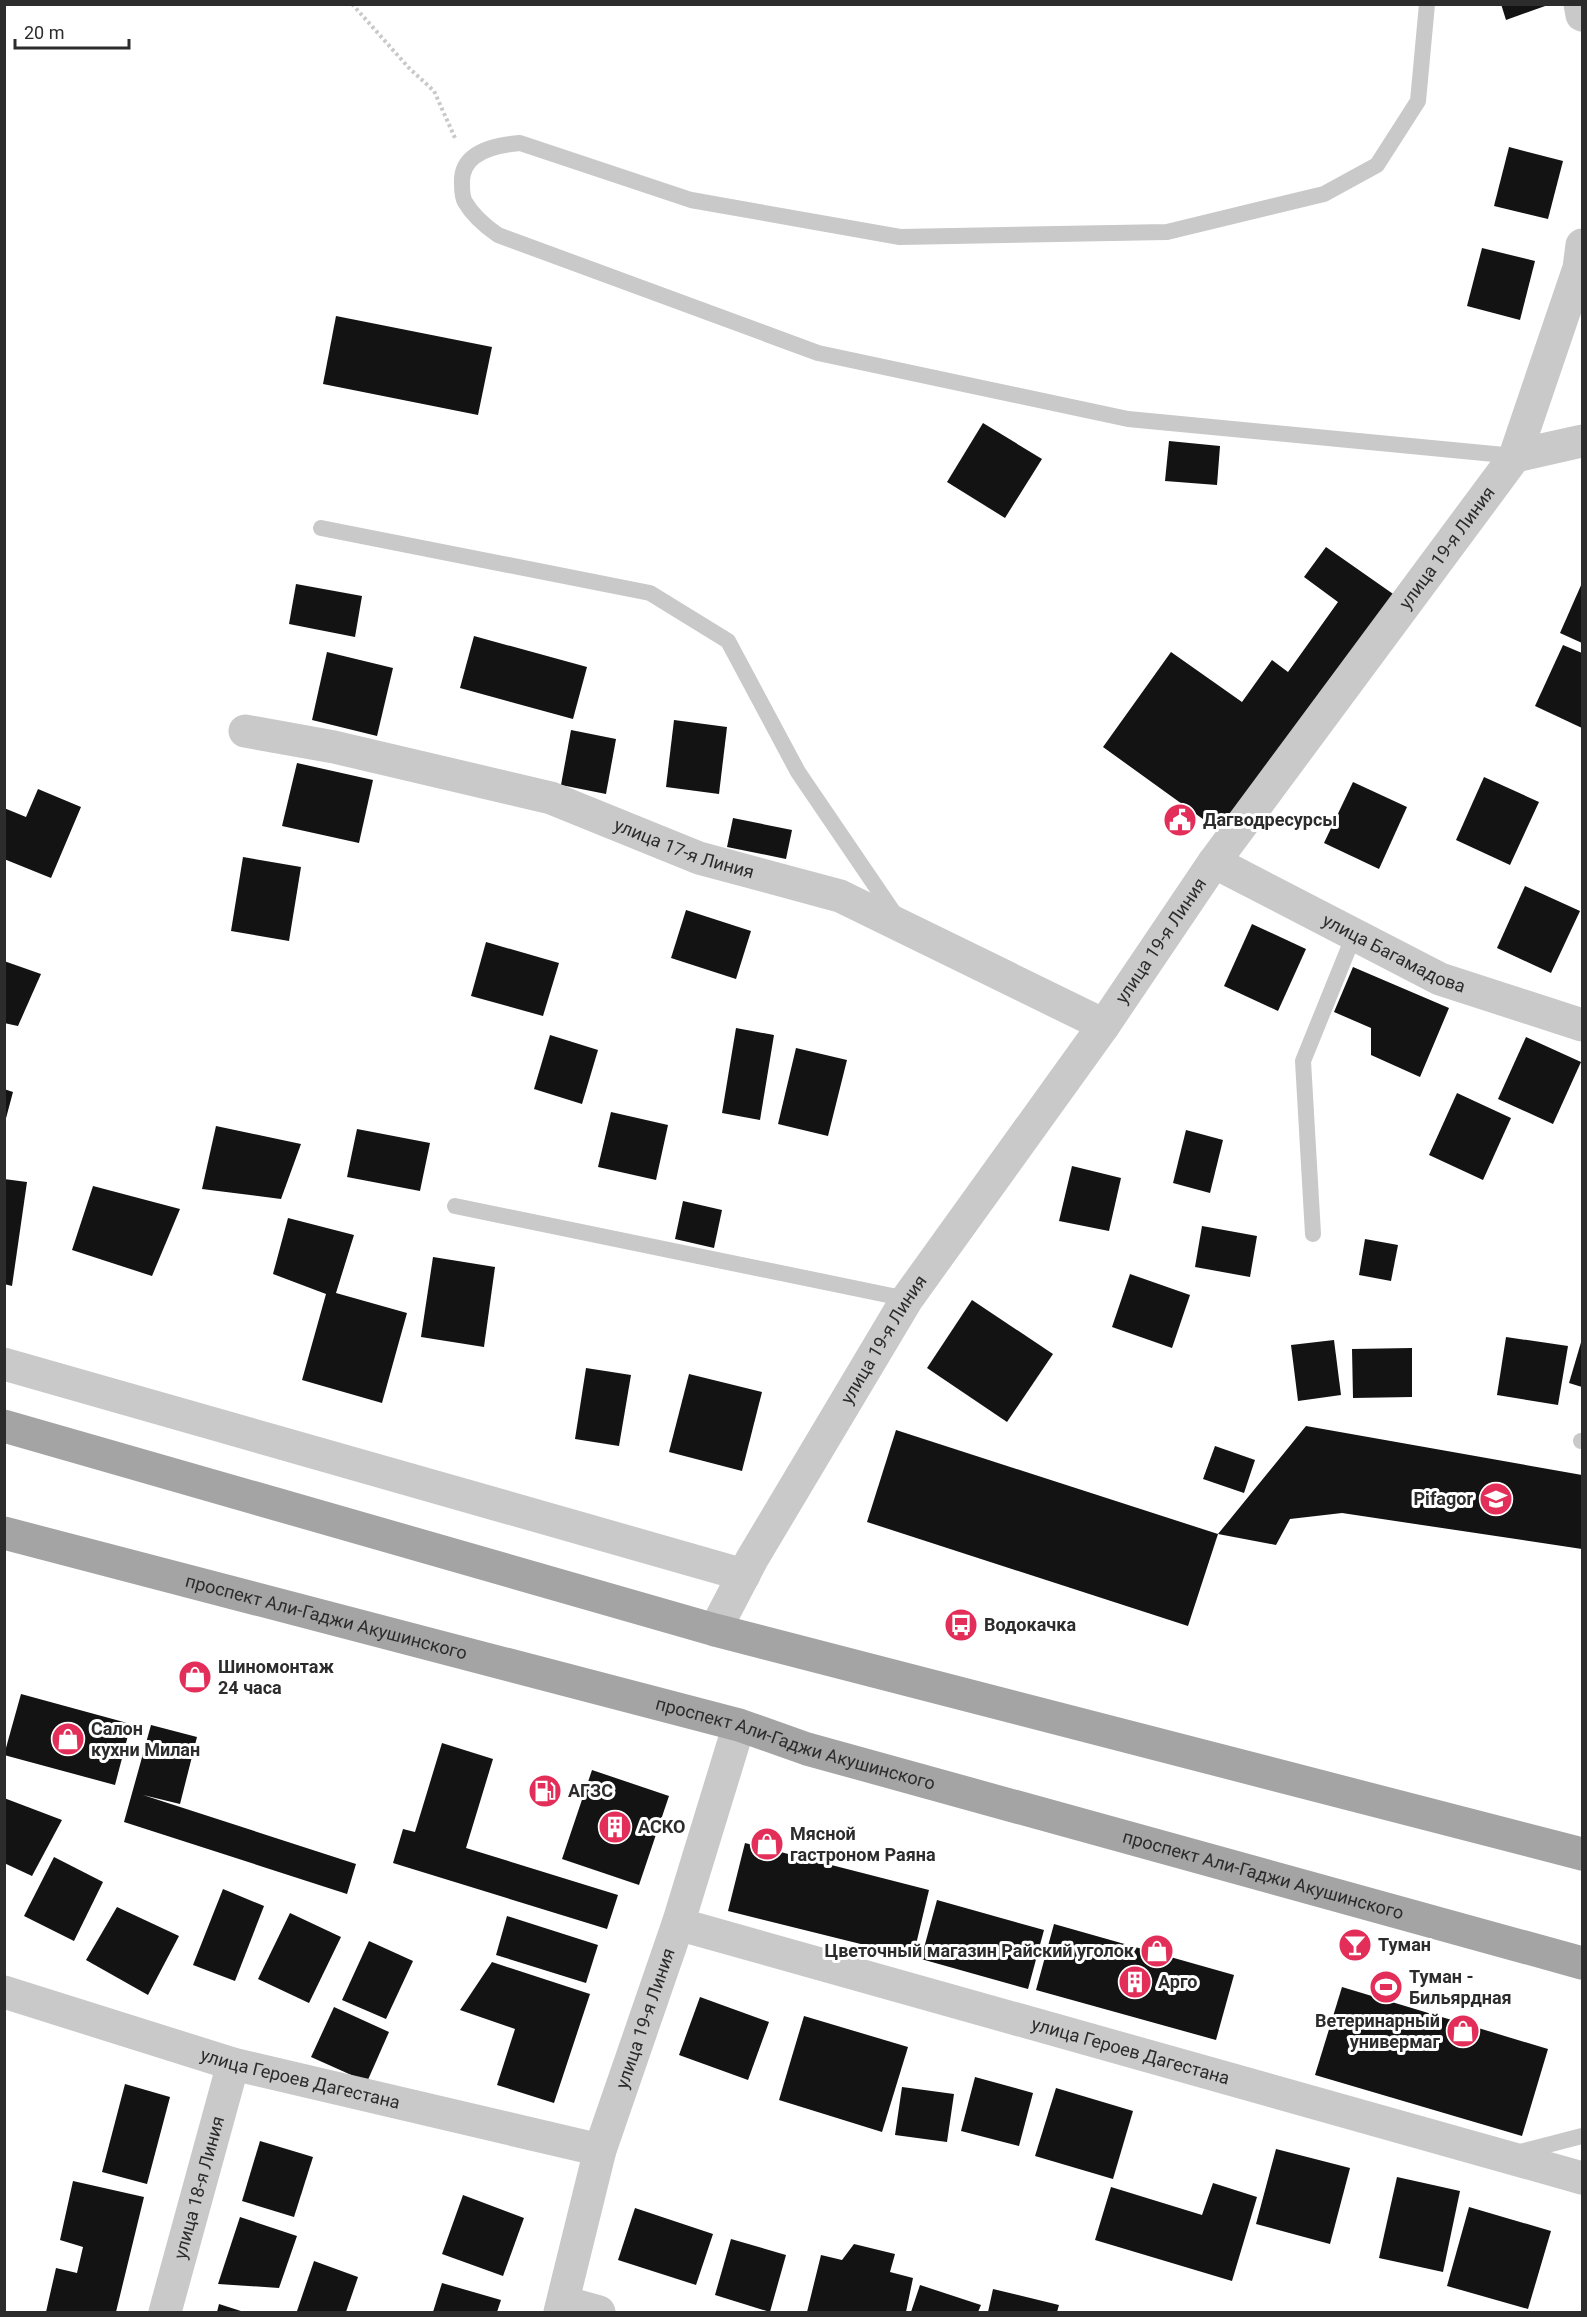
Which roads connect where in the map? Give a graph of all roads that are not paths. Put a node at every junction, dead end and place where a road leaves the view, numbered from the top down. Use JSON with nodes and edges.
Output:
{"nodes":[{"id":1,"x":1427,"y":4,"type":"edge"},
{"id":2,"x":1580,"y":4,"type":"edge"},
{"id":3,"x":1582,"y":15,"type":"edge"},
{"id":4,"x":1582,"y":245,"type":"edge"},
{"id":5,"x":1582,"y":441,"type":"edge"},
{"id":6,"x":1515,"y":456,"type":"junction"},
{"id":7,"x":321,"y":528,"type":"dead end"},
{"id":8,"x":245,"y":731,"type":"dead end"},
{"id":9,"x":1214,"y":862,"type":"junction"},
{"id":10,"x":904,"y":927,"type":"junction"},
{"id":11,"x":1354,"y":935,"type":"junction"},
{"id":12,"x":1104,"y":1025,"type":"junction"},
{"id":13,"x":1582,"y":1025,"type":"edge"},
{"id":14,"x":455,"y":1206,"type":"dead end"},
{"id":15,"x":1313,"y":1234,"type":"dead end"},
{"id":16,"x":907,"y":1299,"type":"junction"},
{"id":17,"x":4,"y":1364,"type":"edge"},
{"id":18,"x":4,"y":1426,"type":"edge"},
{"id":19,"x":4,"y":1533,"type":"edge"},
{"id":20,"x":744,"y":1575,"type":"junction"},
{"id":21,"x":715,"y":1630,"type":"junction"},
{"id":22,"x":739,"y":1725,"type":"junction"},
{"id":23,"x":1582,"y":1854,"type":"edge"},
{"id":24,"x":678,"y":1924,"type":"junction"},
{"id":25,"x":1582,"y":1963,"type":"edge"},
{"id":26,"x":4,"y":1992,"type":"edge"},
{"id":27,"x":233,"y":2064,"type":"junction"},
{"id":28,"x":1582,"y":2136,"type":"edge"},
{"id":29,"x":600,"y":2150,"type":"junction"},
{"id":30,"x":1503,"y":2156,"type":"junction"},
{"id":31,"x":1582,"y":2178,"type":"edge"},
{"id":32,"x":562,"y":2307,"type":"edge"},
{"id":33,"x":165,"y":2313,"type":"edge"},
{"id":34,"x":599,"y":2313,"type":"edge"}],
"edges":[{"from":1,"to":6,"type":"lane"},
{"from":2,"to":3,"type":"street"},
{"from":4,"to":6,"type":"street","name":"улица 19-я Линия"},
{"from":5,"to":6,"type":"street"},
{"from":6,"to":9,"type":"street","name":"улица 19-я Линия"},
{"from":7,"to":10,"type":"lane"},
{"from":8,"to":10,"type":"street","name":"улица 17-я Линия"},
{"from":9,"to":11,"type":"street","name":"улица Багамадова"},
{"from":9,"to":12,"type":"street","name":"улица 19-я Линия"},
{"from":10,"to":12,"type":"street","name":"улица 17-я Линия"},
{"from":11,"to":13,"type":"street","name":"улица Багамадова"},
{"from":11,"to":15,"type":"lane"},
{"from":12,"to":16,"type":"street","name":"улица 19-я Линия"},
{"from":14,"to":16,"type":"lane"},
{"from":16,"to":20,"type":"street","name":"улица 19-я Линия"},
{"from":17,"to":20,"type":"street"},
{"from":18,"to":21,"type":"main road"},
{"from":19,"to":22,"type":"main road","name":"проспект Али-Гаджи Акушинского"},
{"from":20,"to":21,"type":"street","name":"улица 19-я Линия"},
{"from":21,"to":23,"type":"main road"},
{"from":22,"to":24,"type":"street","name":"улица 19-я Линия"},
{"from":22,"to":25,"type":"main road","name":"проспект Али-Гаджи Акушинского"},
{"from":24,"to":29,"type":"street","name":"улица 19-я Линия"},
{"from":24,"to":30,"type":"street","name":"улица Героев Дагестана"},
{"from":26,"to":27,"type":"street","name":"улица Героев Дагестана"},
{"from":27,"to":29,"type":"street","name":"улица Героев Дагестана"},
{"from":27,"to":33,"type":"street","name":"улица 18-я Линия"},
{"from":28,"to":30,"type":"lane"},
{"from":29,"to":32,"type":"street","name":"улица 19-я Линия"},
{"from":30,"to":31,"type":"street","name":"улица Героев Дагестана"},
{"from":32,"to":34,"type":"street"}]}
